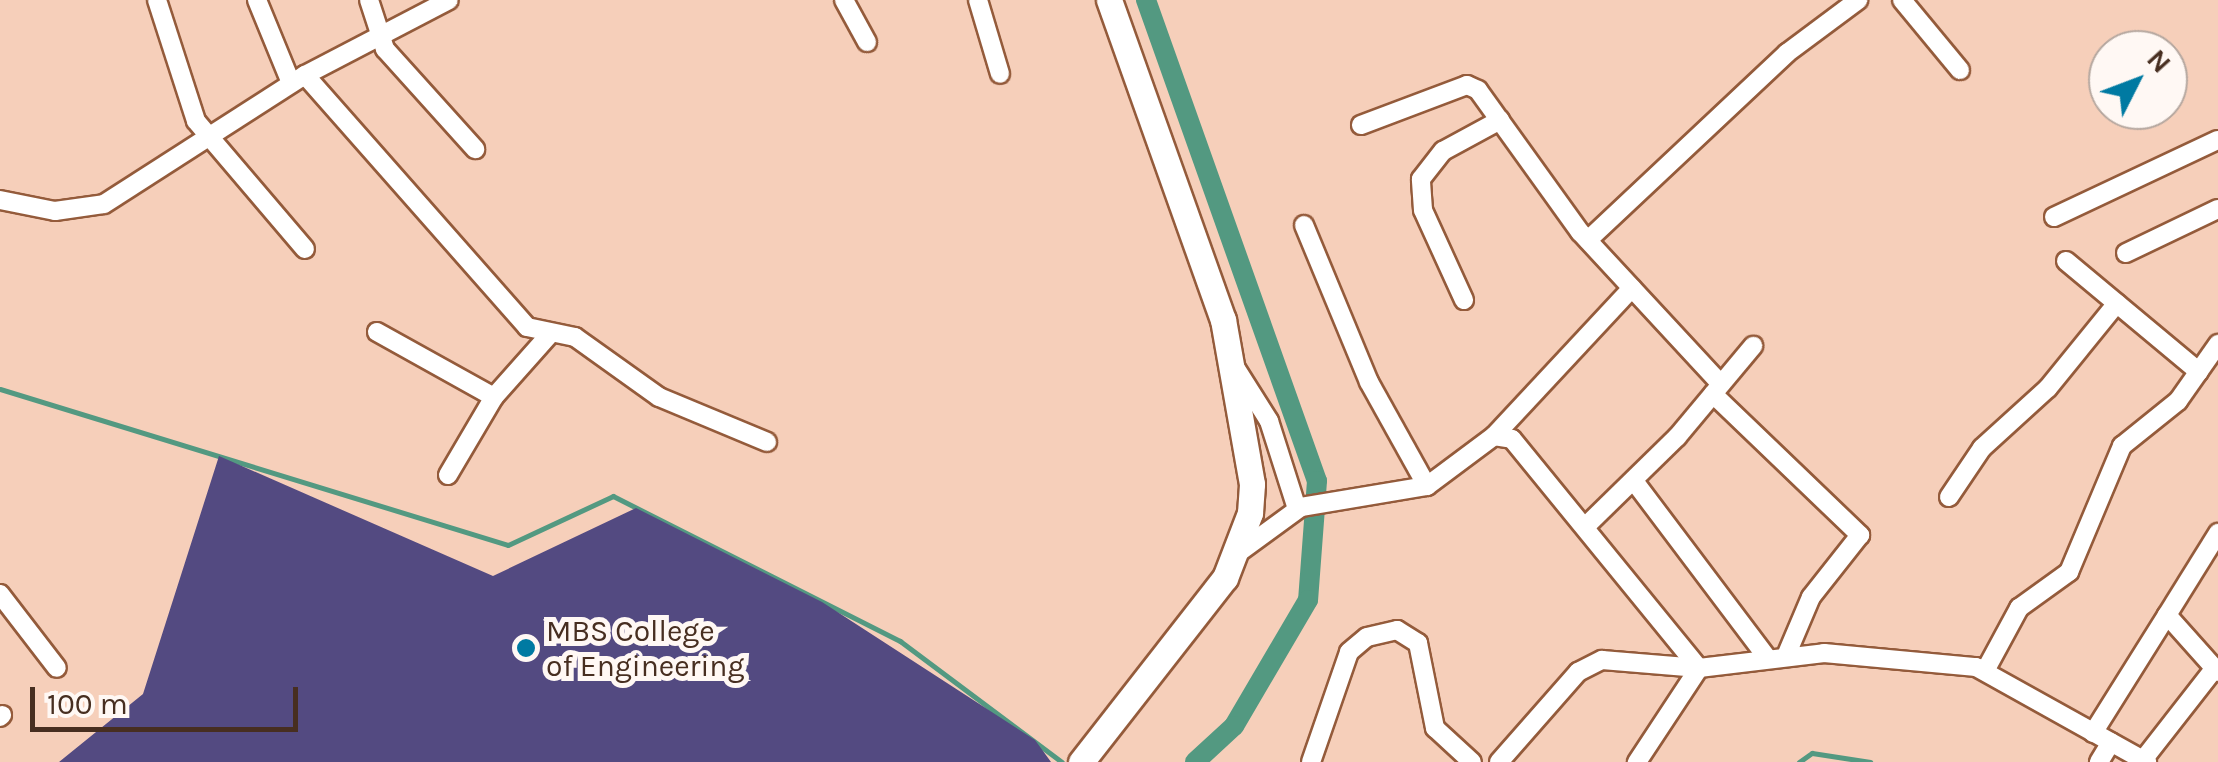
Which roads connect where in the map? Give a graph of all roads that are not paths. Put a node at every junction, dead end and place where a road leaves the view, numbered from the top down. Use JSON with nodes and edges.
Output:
{"nodes":[{"id":1,"x":157,"y":0,"type":"edge"},
{"id":2,"x":257,"y":0,"type":"edge"},
{"id":3,"x":369,"y":0,"type":"edge"},
{"id":4,"x":449,"y":0,"type":"edge"},
{"id":5,"x":844,"y":0,"type":"edge"},
{"id":6,"x":978,"y":0,"type":"edge"},
{"id":7,"x":1109,"y":0,"type":"edge"},
{"id":8,"x":1858,"y":0,"type":"edge"},
{"id":9,"x":1902,"y":0,"type":"edge"},
{"id":10,"x":380,"y":38,"type":"junction"},
{"id":11,"x":867,"y":42,"type":"dead end"},
{"id":12,"x":1960,"y":70,"type":"dead end"},
{"id":13,"x":1000,"y":74,"type":"dead end"},
{"id":14,"x":298,"y":79,"type":"junction"},
{"id":15,"x":1500,"y":120,"type":"junction"},
{"id":16,"x":1362,"y":126,"type":"dead end"},
{"id":17,"x":209,"y":140,"type":"junction"},
{"id":18,"x":2218,"y":140,"type":"edge"},
{"id":19,"x":476,"y":149,"type":"dead end"},
{"id":20,"x":0,"y":200,"type":"edge"},
{"id":21,"x":2218,"y":209,"type":"edge"},
{"id":22,"x":2054,"y":218,"type":"dead end"},
{"id":23,"x":1304,"y":225,"type":"dead end"},
{"id":24,"x":1588,"y":240,"type":"junction"},
{"id":25,"x":304,"y":249,"type":"dead end"},
{"id":26,"x":2126,"y":254,"type":"dead end"},
{"id":27,"x":2066,"y":261,"type":"dead end"},
{"id":28,"x":1632,"y":288,"type":"junction"},
{"id":29,"x":1464,"y":300,"type":"dead end"},
{"id":30,"x":2118,"y":303,"type":"junction"},
{"id":31,"x":378,"y":332,"type":"dead end"},
{"id":32,"x":550,"y":334,"type":"junction"},
{"id":33,"x":2218,"y":344,"type":"edge"},
{"id":34,"x":1752,"y":346,"type":"dead end"},
{"id":35,"x":1235,"y":366,"type":"junction"},
{"id":36,"x":2198,"y":372,"type":"junction"},
{"id":37,"x":1717,"y":389,"type":"junction"},
{"id":38,"x":494,"y":397,"type":"junction"},
{"id":39,"x":1494,"y":436,"type":"junction"},
{"id":40,"x":767,"y":442,"type":"dead end"},
{"id":41,"x":448,"y":475,"type":"dead end"},
{"id":42,"x":1634,"y":481,"type":"junction"},
{"id":43,"x":1427,"y":486,"type":"junction"},
{"id":44,"x":1949,"y":497,"type":"dead end"},
{"id":45,"x":1301,"y":508,"type":"junction"},
{"id":46,"x":1585,"y":527,"type":"junction"},
{"id":47,"x":2218,"y":532,"type":"edge"},
{"id":48,"x":1238,"y":553,"type":"junction"},
{"id":49,"x":0,"y":594,"type":"edge"},
{"id":50,"x":2167,"y":614,"type":"junction"},
{"id":51,"x":1777,"y":657,"type":"junction"},
{"id":52,"x":57,"y":668,"type":"dead end"},
{"id":53,"x":1700,"y":668,"type":"junction"},
{"id":54,"x":1985,"y":670,"type":"junction"},
{"id":55,"x":2216,"y":671,"type":"edge"},
{"id":56,"x":2093,"y":732,"type":"junction"},
{"id":57,"x":2111,"y":742,"type":"junction"},
{"id":58,"x":1090,"y":752,"type":"edge"},
{"id":59,"x":2145,"y":761,"type":"edge"},
{"id":60,"x":1311,"y":762,"type":"edge"},
{"id":61,"x":1472,"y":762,"type":"edge"},
{"id":62,"x":1498,"y":762,"type":"edge"},
{"id":63,"x":1638,"y":762,"type":"edge"},
{"id":64,"x":2098,"y":762,"type":"edge"}],
"edges":[{"from":1,"to":17,"type":"street"},
{"from":2,"to":14,"type":"street"},
{"from":3,"to":10,"type":"street"},
{"from":4,"to":10,"type":"street"},
{"from":5,"to":11,"type":"street"},
{"from":6,"to":13,"type":"street"},
{"from":7,"to":35,"type":"street"},
{"from":8,"to":24,"type":"street"},
{"from":9,"to":12,"type":"street"},
{"from":10,"to":14,"type":"street"},
{"from":10,"to":19,"type":"street"},
{"from":14,"to":17,"type":"street"},
{"from":14,"to":32,"type":"street"},
{"from":15,"to":16,"type":"street"},
{"from":15,"to":24,"type":"street"},
{"from":15,"to":29,"type":"street"},
{"from":17,"to":20,"type":"street"},
{"from":17,"to":25,"type":"street"},
{"from":18,"to":22,"type":"street"},
{"from":21,"to":26,"type":"street"},
{"from":23,"to":43,"type":"street"},
{"from":24,"to":28,"type":"street"},
{"from":27,"to":30,"type":"street"},
{"from":28,"to":37,"type":"street"},
{"from":28,"to":39,"type":"street"},
{"from":30,"to":36,"type":"street"},
{"from":30,"to":44,"type":"street"},
{"from":31,"to":38,"type":"street"},
{"from":32,"to":38,"type":"street"},
{"from":32,"to":40,"type":"street"},
{"from":33,"to":36,"type":"street"},
{"from":34,"to":37,"type":"street"},
{"from":35,"to":45,"type":"street"},
{"from":35,"to":48,"type":"street"},
{"from":36,"to":54,"type":"street"},
{"from":37,"to":42,"type":"street"},
{"from":37,"to":51,"type":"street"},
{"from":38,"to":41,"type":"street"},
{"from":39,"to":43,"type":"street"},
{"from":39,"to":46,"type":"street"},
{"from":42,"to":46,"type":"street"},
{"from":42,"to":51,"type":"street"},
{"from":43,"to":45,"type":"street"},
{"from":45,"to":48,"type":"street"},
{"from":46,"to":53,"type":"street"},
{"from":47,"to":50,"type":"street"},
{"from":48,"to":58,"type":"street"},
{"from":49,"to":52,"type":"street"},
{"from":50,"to":55,"type":"street"},
{"from":50,"to":56,"type":"street"},
{"from":51,"to":53,"type":"street"},
{"from":51,"to":54,"type":"street"},
{"from":53,"to":62,"type":"street"},
{"from":53,"to":63,"type":"street"},
{"from":54,"to":56,"type":"street"},
{"from":55,"to":59,"type":"street"},
{"from":56,"to":57,"type":"street"},
{"from":57,"to":59,"type":"street"},
{"from":57,"to":64,"type":"street"},
{"from":60,"to":61,"type":"street"}]}
